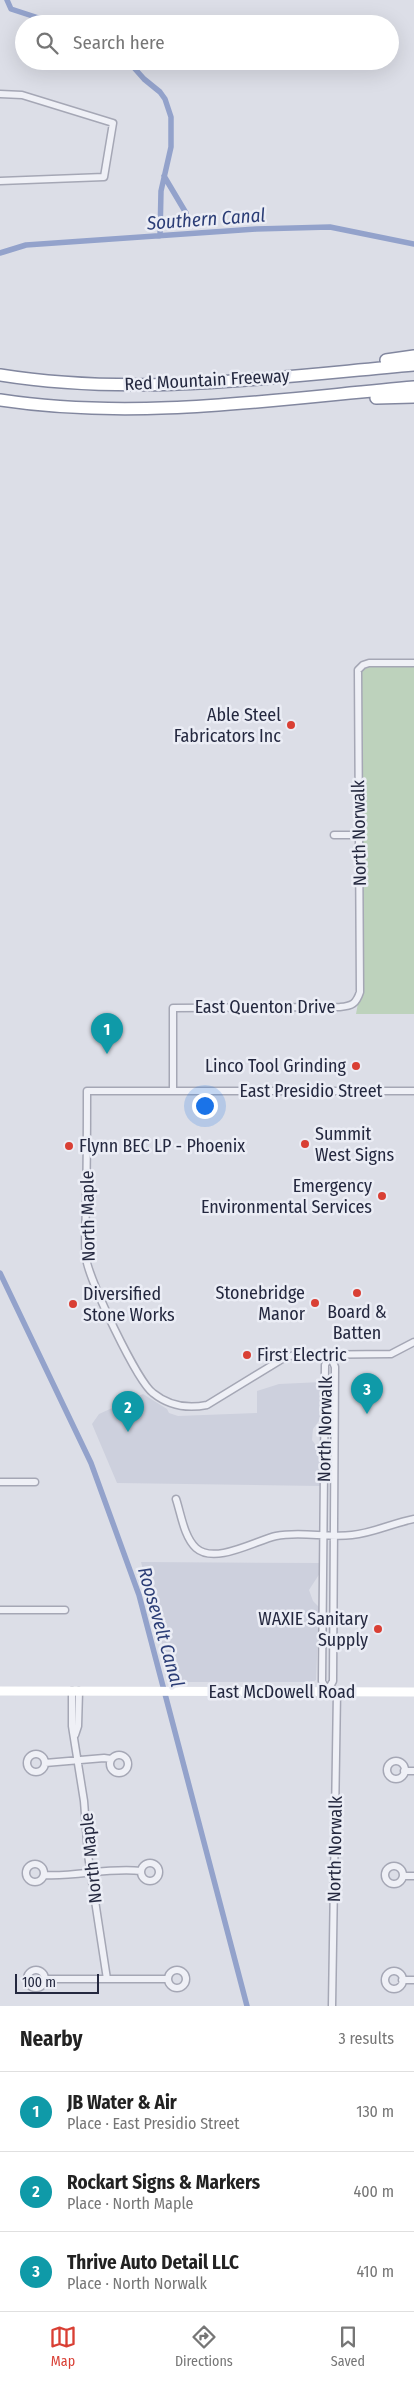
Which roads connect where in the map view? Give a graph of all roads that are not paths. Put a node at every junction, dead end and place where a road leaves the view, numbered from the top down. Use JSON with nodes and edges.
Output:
{"nodes":[{"id":1,"x":0,"y":94,"type":"edge"},
{"id":2,"x":0,"y":181,"type":"edge"},
{"id":3,"x":414,"y":356,"type":"edge"},
{"id":4,"x":414,"y":365,"type":"edge"},
{"id":5,"x":335,"y":372,"type":"junction"},
{"id":6,"x":0,"y":375,"type":"edge"},
{"id":7,"x":414,"y":387,"type":"edge"},
{"id":8,"x":414,"y":397,"type":"edge"},
{"id":9,"x":0,"y":400,"type":"edge"},
{"id":10,"x":232,"y":404,"type":"junction"},
{"id":11,"x":414,"y":663,"type":"edge"},
{"id":12,"x":334,"y":835,"type":"dead end"},
{"id":13,"x":358,"y":835,"type":"junction"},
{"id":14,"x":357,"y":1002,"type":"joint"},
{"id":15,"x":88,"y":1091,"type":"joint"},
{"id":16,"x":173,"y":1091,"type":"junction"},
{"id":17,"x":414,"y":1091,"type":"edge"},
{"id":18,"x":414,"y":1342,"type":"edge"},
{"id":19,"x":330,"y":1355,"type":"junction"},
{"id":20,"x":334,"y":1435,"type":"junction"},
{"id":21,"x":325,"y":1436,"type":"junction"},
{"id":22,"x":0,"y":1482,"type":"edge"},
{"id":23,"x":35,"y":1482,"type":"dead end"},
{"id":24,"x":176,"y":1499,"type":"dead end"},
{"id":25,"x":414,"y":1519,"type":"edge"},
{"id":26,"x":329,"y":1536,"type":"junction"},
{"id":27,"x":0,"y":1610,"type":"edge"},
{"id":28,"x":65,"y":1610,"type":"dead end"},
{"id":29,"x":0,"y":1691,"type":"edge"},
{"id":30,"x":76,"y":1691,"type":"junction"},
{"id":31,"x":327,"y":1692,"type":"junction"},
{"id":32,"x":337,"y":1692,"type":"junction"},
{"id":33,"x":414,"y":1692,"type":"edge"},
{"id":34,"x":112,"y":1759,"type":"dead end"},
{"id":35,"x":78,"y":1760,"type":"junction"},
{"id":36,"x":45,"y":1763,"type":"dead end"},
{"id":37,"x":404,"y":1771,"type":"dead end"},
{"id":38,"x":414,"y":1771,"type":"edge"},
{"id":39,"x":141,"y":1871,"type":"dead end"},
{"id":40,"x":90,"y":1872,"type":"junction"},
{"id":41,"x":44,"y":1875,"type":"dead end"},
{"id":42,"x":403,"y":1876,"type":"dead end"},
{"id":43,"x":414,"y":1876,"type":"edge"},
{"id":44,"x":45,"y":1979,"type":"dead end"},
{"id":45,"x":107,"y":1979,"type":"junction"},
{"id":46,"x":168,"y":1979,"type":"dead end"},
{"id":47,"x":402,"y":1980,"type":"dead end"},
{"id":48,"x":414,"y":1980,"type":"edge"},
{"id":49,"x":332,"y":2006,"type":"edge"}],
"edges":[{"from":1,"to":2,"type":"street"},
{"from":3,"to":5,"type":"highway"},
{"from":4,"to":5,"type":"highway","name":"Red Mountain Freeway"},
{"from":5,"to":6,"type":"highway","name":"Red Mountain Freeway"},
{"from":7,"to":10,"type":"highway","name":"Red Mountain Freeway"},
{"from":8,"to":10,"type":"highway"},
{"from":9,"to":10,"type":"highway","name":"Red Mountain Freeway"},
{"from":11,"to":13,"type":"street","name":"North Norwalk"},
{"from":12,"to":13,"type":"street"},
{"from":13,"to":14,"type":"street","name":"North Norwalk"},
{"from":14,"to":16,"type":"street","name":"East Quenton Drive"},
{"from":15,"to":16,"type":"street","name":"East Presidio Street"},
{"from":15,"to":19,"type":"street","name":"North Maple"},
{"from":16,"to":17,"type":"street","name":"East Presidio Street"},
{"from":18,"to":19,"type":"street"},
{"from":19,"to":20,"type":"street","name":"North Norwalk"},
{"from":19,"to":21,"type":"street","name":"North Norwalk"},
{"from":20,"to":21,"type":"street"},
{"from":20,"to":26,"type":"street","name":"North Norwalk"},
{"from":21,"to":26,"type":"street","name":"North Norwalk"},
{"from":22,"to":23,"type":"street"},
{"from":24,"to":26,"type":"street"},
{"from":25,"to":26,"type":"street"},
{"from":26,"to":31,"type":"street","name":"North Norwalk"},
{"from":26,"to":31,"type":"street","name":"North Norwalk"},
{"from":27,"to":28,"type":"street"},
{"from":29,"to":30,"type":"main road","name":"East McDowell Road"},
{"from":30,"to":31,"type":"main road","name":"East McDowell Road"},
{"from":30,"to":35,"type":"street","name":"North Maple"},
{"from":31,"to":32,"type":"main road","name":"East McDowell Road"},
{"from":32,"to":33,"type":"main road","name":"East McDowell Road"},
{"from":32,"to":49,"type":"street","name":"North Norwalk"},
{"from":34,"to":35,"type":"street"},
{"from":35,"to":36,"type":"street"},
{"from":35,"to":40,"type":"street","name":"North Maple"},
{"from":37,"to":38,"type":"street"},
{"from":39,"to":40,"type":"street"},
{"from":40,"to":41,"type":"street"},
{"from":40,"to":45,"type":"street","name":"North Maple"},
{"from":42,"to":43,"type":"street"},
{"from":44,"to":45,"type":"street"},
{"from":45,"to":46,"type":"street"},
{"from":47,"to":48,"type":"street"}]}
